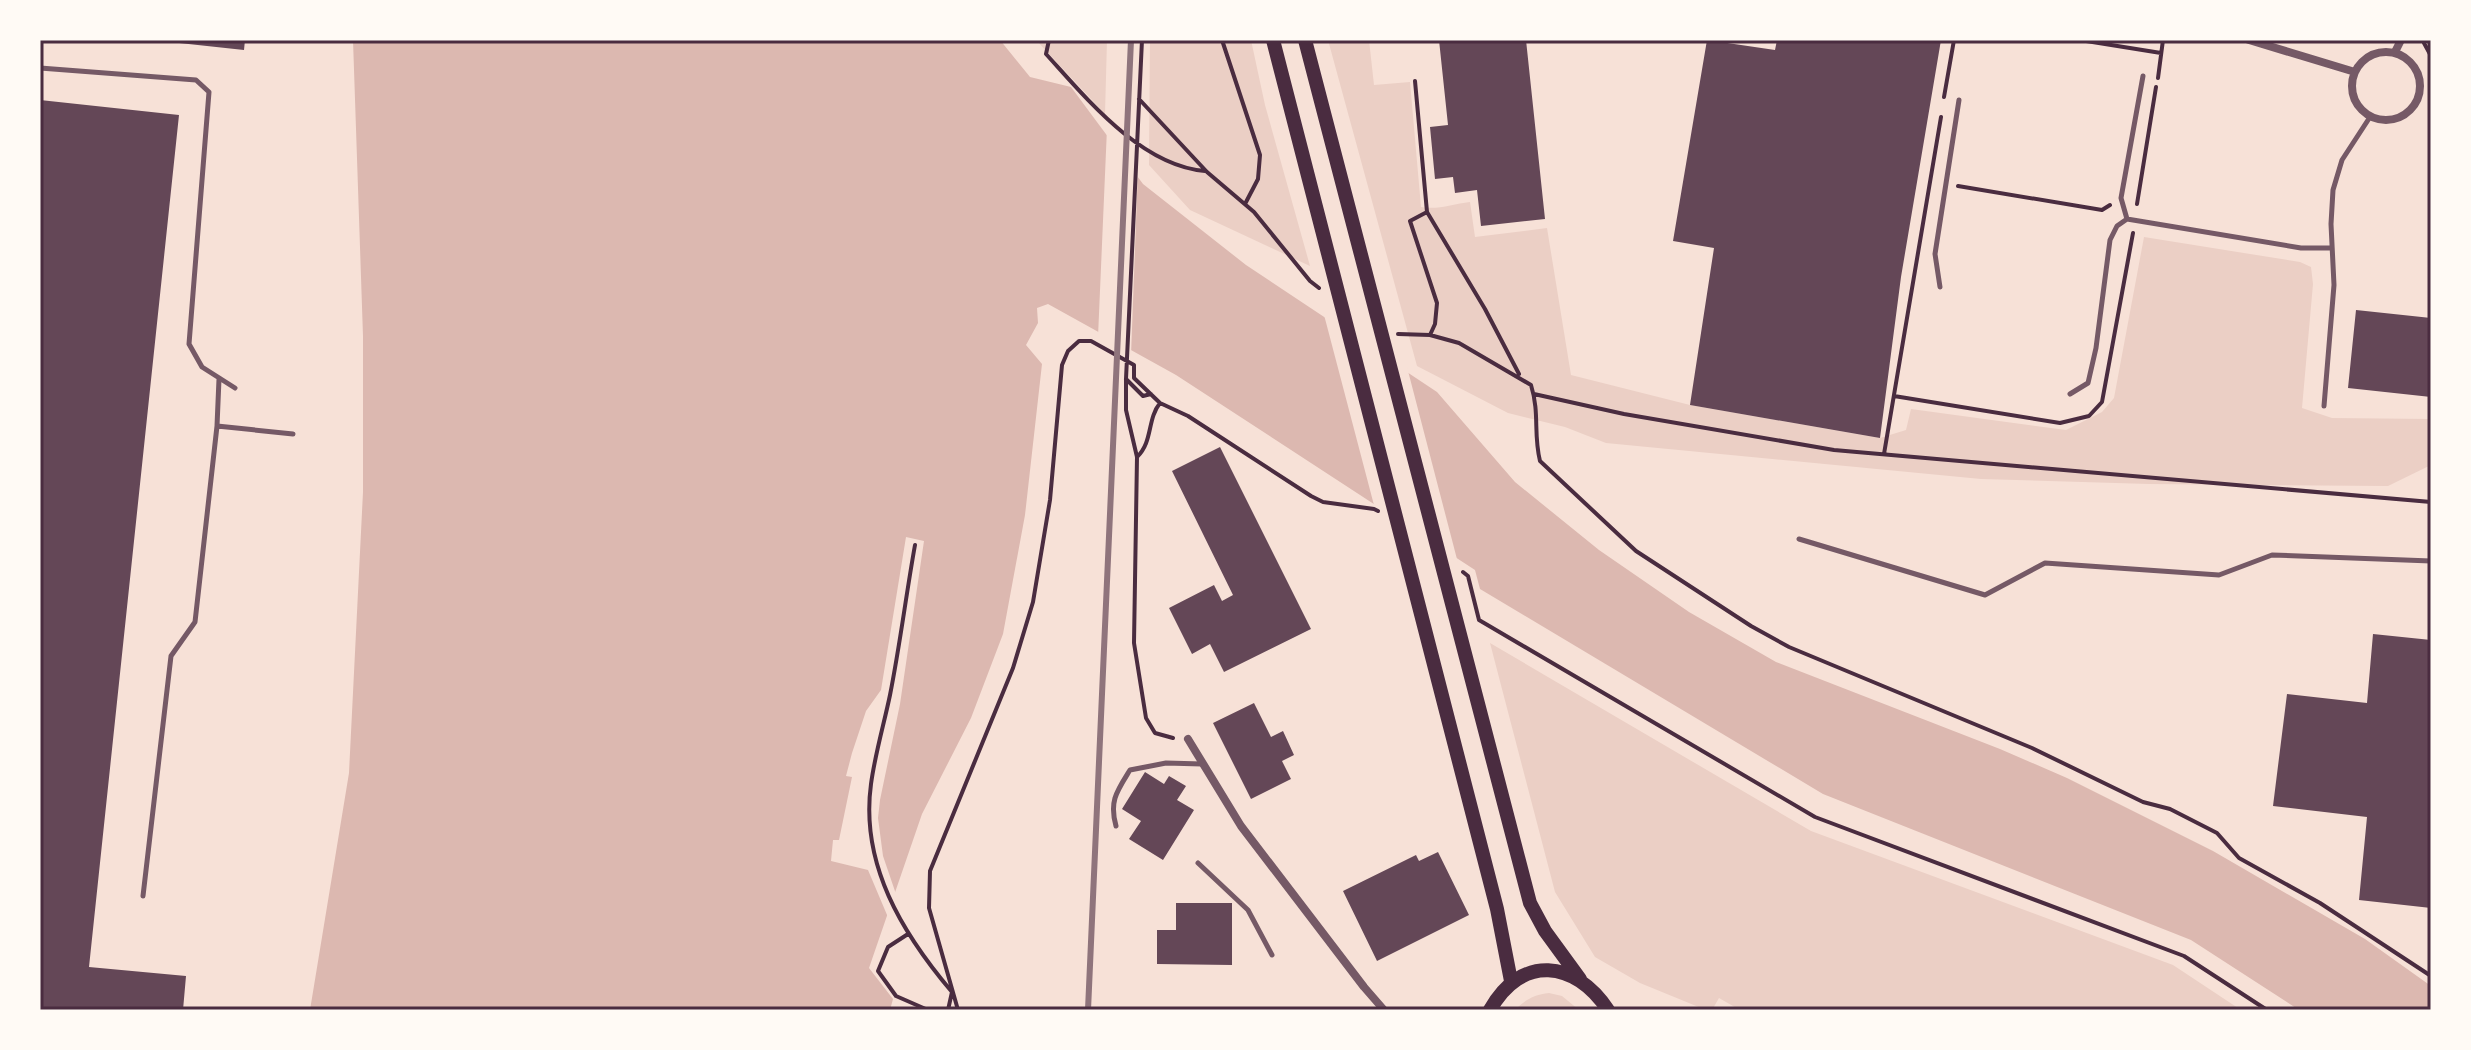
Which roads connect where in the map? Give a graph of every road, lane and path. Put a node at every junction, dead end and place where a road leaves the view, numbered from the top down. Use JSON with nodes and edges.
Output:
{"nodes":[{"id":1,"x":1049,"y":40,"type":"edge"},
{"id":2,"x":1142,"y":40,"type":"edge"},
{"id":3,"x":1222,"y":40,"type":"edge"},
{"id":4,"x":1273,"y":40,"type":"edge"},
{"id":5,"x":1305,"y":40,"type":"edge"},
{"id":6,"x":1954,"y":40,"type":"edge"},
{"id":7,"x":2080,"y":40,"type":"edge"},
{"id":8,"x":2163,"y":40,"type":"edge"},
{"id":9,"x":2249,"y":40,"type":"edge"},
{"id":10,"x":2401,"y":40,"type":"edge"},
{"id":11,"x":2426,"y":40,"type":"edge"},
{"id":12,"x":2395,"y":52,"type":"junction"},
{"id":13,"x":2161,"y":53,"type":"junction"},
{"id":14,"x":2431,"y":56,"type":"edge"},
{"id":15,"x":40,"y":68,"type":"edge"},
{"id":16,"x":2355,"y":72,"type":"junction"},
{"id":17,"x":2143,"y":76,"type":"dead end"},
{"id":18,"x":1415,"y":81,"type":"dead end"},
{"id":19,"x":1139,"y":99,"type":"junction"},
{"id":20,"x":1959,"y":100,"type":"dead end"},
{"id":21,"x":2370,"y":117,"type":"junction"},
{"id":22,"x":1945,"y":184,"type":"junction"},
{"id":23,"x":2121,"y":198,"type":"junction"},
{"id":24,"x":2138,"y":201,"type":"junction"},
{"id":25,"x":1245,"y":204,"type":"dead end"},
{"id":26,"x":1427,"y":212,"type":"junction"},
{"id":27,"x":2127,"y":219,"type":"junction"},
{"id":28,"x":2135,"y":220,"type":"junction"},
{"id":29,"x":2332,"y":248,"type":"junction"},
{"id":30,"x":1940,"y":287,"type":"dead end"},
{"id":31,"x":1430,"y":335,"type":"dead end"},
{"id":32,"x":1520,"y":377,"type":"dead end"},
{"id":33,"x":219,"y":379,"type":"junction"},
{"id":34,"x":1126,"y":379,"type":"junction"},
{"id":35,"x":235,"y":388,"type":"dead end"},
{"id":36,"x":1151,"y":394,"type":"junction"},
{"id":37,"x":2070,"y":394,"type":"dead end"},
{"id":38,"x":1894,"y":396,"type":"junction"},
{"id":39,"x":1160,"y":403,"type":"junction"},
{"id":40,"x":2324,"y":406,"type":"dead end"},
{"id":41,"x":217,"y":426,"type":"junction"},
{"id":42,"x":293,"y":434,"type":"dead end"},
{"id":43,"x":1884,"y":454,"type":"junction"},
{"id":44,"x":1137,"y":457,"type":"junction"},
{"id":45,"x":2431,"y":502,"type":"edge"},
{"id":46,"x":1386,"y":517,"type":"dead end"},
{"id":47,"x":1799,"y":539,"type":"dead end"},
{"id":48,"x":915,"y":545,"type":"dead end"},
{"id":49,"x":2431,"y":561,"type":"edge"},
{"id":50,"x":1456,"y":568,"type":"dead end"},
{"id":51,"x":1188,"y":739,"type":"joint"},
{"id":52,"x":1203,"y":764,"type":"junction"},
{"id":53,"x":1116,"y":826,"type":"dead end"},
{"id":54,"x":1198,"y":863,"type":"dead end"},
{"id":55,"x":143,"y":896,"type":"dead end"},
{"id":56,"x":908,"y":934,"type":"junction"},
{"id":57,"x":1272,"y":955,"type":"dead end"},
{"id":58,"x":2431,"y":976,"type":"edge"},
{"id":59,"x":1580,"y":979,"type":"junction"},
{"id":60,"x":1511,"y":981,"type":"junction"},
{"id":61,"x":952,"y":992,"type":"junction"},
{"id":62,"x":928,"y":1010,"type":"edge"},
{"id":63,"x":948,"y":1010,"type":"edge"},
{"id":64,"x":958,"y":1010,"type":"edge"},
{"id":65,"x":1384,"y":1010,"type":"edge"},
{"id":66,"x":1490,"y":1010,"type":"edge"},
{"id":67,"x":1608,"y":1010,"type":"edge"},
{"id":68,"x":2267,"y":1010,"type":"edge"}],
"edges":[{"from":1,"to":19,"type":"path"},
{"from":2,"to":19,"type":"path"},
{"from":3,"to":25,"type":"path"},
{"from":4,"to":60,"type":"main road"},
{"from":5,"to":59,"type":"main road"},
{"from":6,"to":38,"type":"path"},
{"from":7,"to":13,"type":"path"},
{"from":8,"to":13,"type":"path"},
{"from":9,"to":16,"type":"street"},
{"from":10,"to":12,"type":"street"},
{"from":11,"to":14,"type":"path"},
{"from":12,"to":16,"type":"street"},
{"from":12,"to":21,"type":"street"},
{"from":13,"to":24,"type":"path"},
{"from":15,"to":33,"type":"lane"},
{"from":16,"to":21,"type":"street"},
{"from":17,"to":23,"type":"lane"},
{"from":18,"to":26,"type":"path"},
{"from":19,"to":34,"type":"path"},
{"from":20,"to":22,"type":"lane"},
{"from":21,"to":29,"type":"lane"},
{"from":22,"to":23,"type":"path"},
{"from":22,"to":30,"type":"lane"},
{"from":23,"to":24,"type":"path"},
{"from":23,"to":27,"type":"lane"},
{"from":24,"to":28,"type":"path"},
{"from":26,"to":31,"type":"path"},
{"from":26,"to":32,"type":"path"},
{"from":27,"to":28,"type":"lane"},
{"from":27,"to":37,"type":"lane"},
{"from":28,"to":29,"type":"lane"},
{"from":28,"to":38,"type":"path"},
{"from":29,"to":40,"type":"lane"},
{"from":33,"to":35,"type":"lane"},
{"from":33,"to":41,"type":"lane"},
{"from":34,"to":36,"type":"path"},
{"from":34,"to":44,"type":"path"},
{"from":36,"to":39,"type":"path"},
{"from":36,"to":61,"type":"path"},
{"from":38,"to":43,"type":"path"},
{"from":39,"to":44,"type":"path"},
{"from":39,"to":46,"type":"path"},
{"from":41,"to":42,"type":"lane"},
{"from":41,"to":55,"type":"lane"},
{"from":43,"to":45,"type":"path"},
{"from":43,"to":58,"type":"path"},
{"from":44,"to":51,"type":"path"},
{"from":47,"to":49,"type":"lane"},
{"from":48,"to":56,"type":"path"},
{"from":50,"to":68,"type":"path"},
{"from":51,"to":52,"type":"street"},
{"from":52,"to":53,"type":"lane"},
{"from":52,"to":65,"type":"street"},
{"from":54,"to":57,"type":"lane"},
{"from":56,"to":61,"type":"path"},
{"from":56,"to":62,"type":"path"},
{"from":59,"to":60,"type":"main road"},
{"from":59,"to":67,"type":"main road"},
{"from":60,"to":66,"type":"main road"},
{"from":61,"to":63,"type":"path"},
{"from":61,"to":64,"type":"path"}]}
